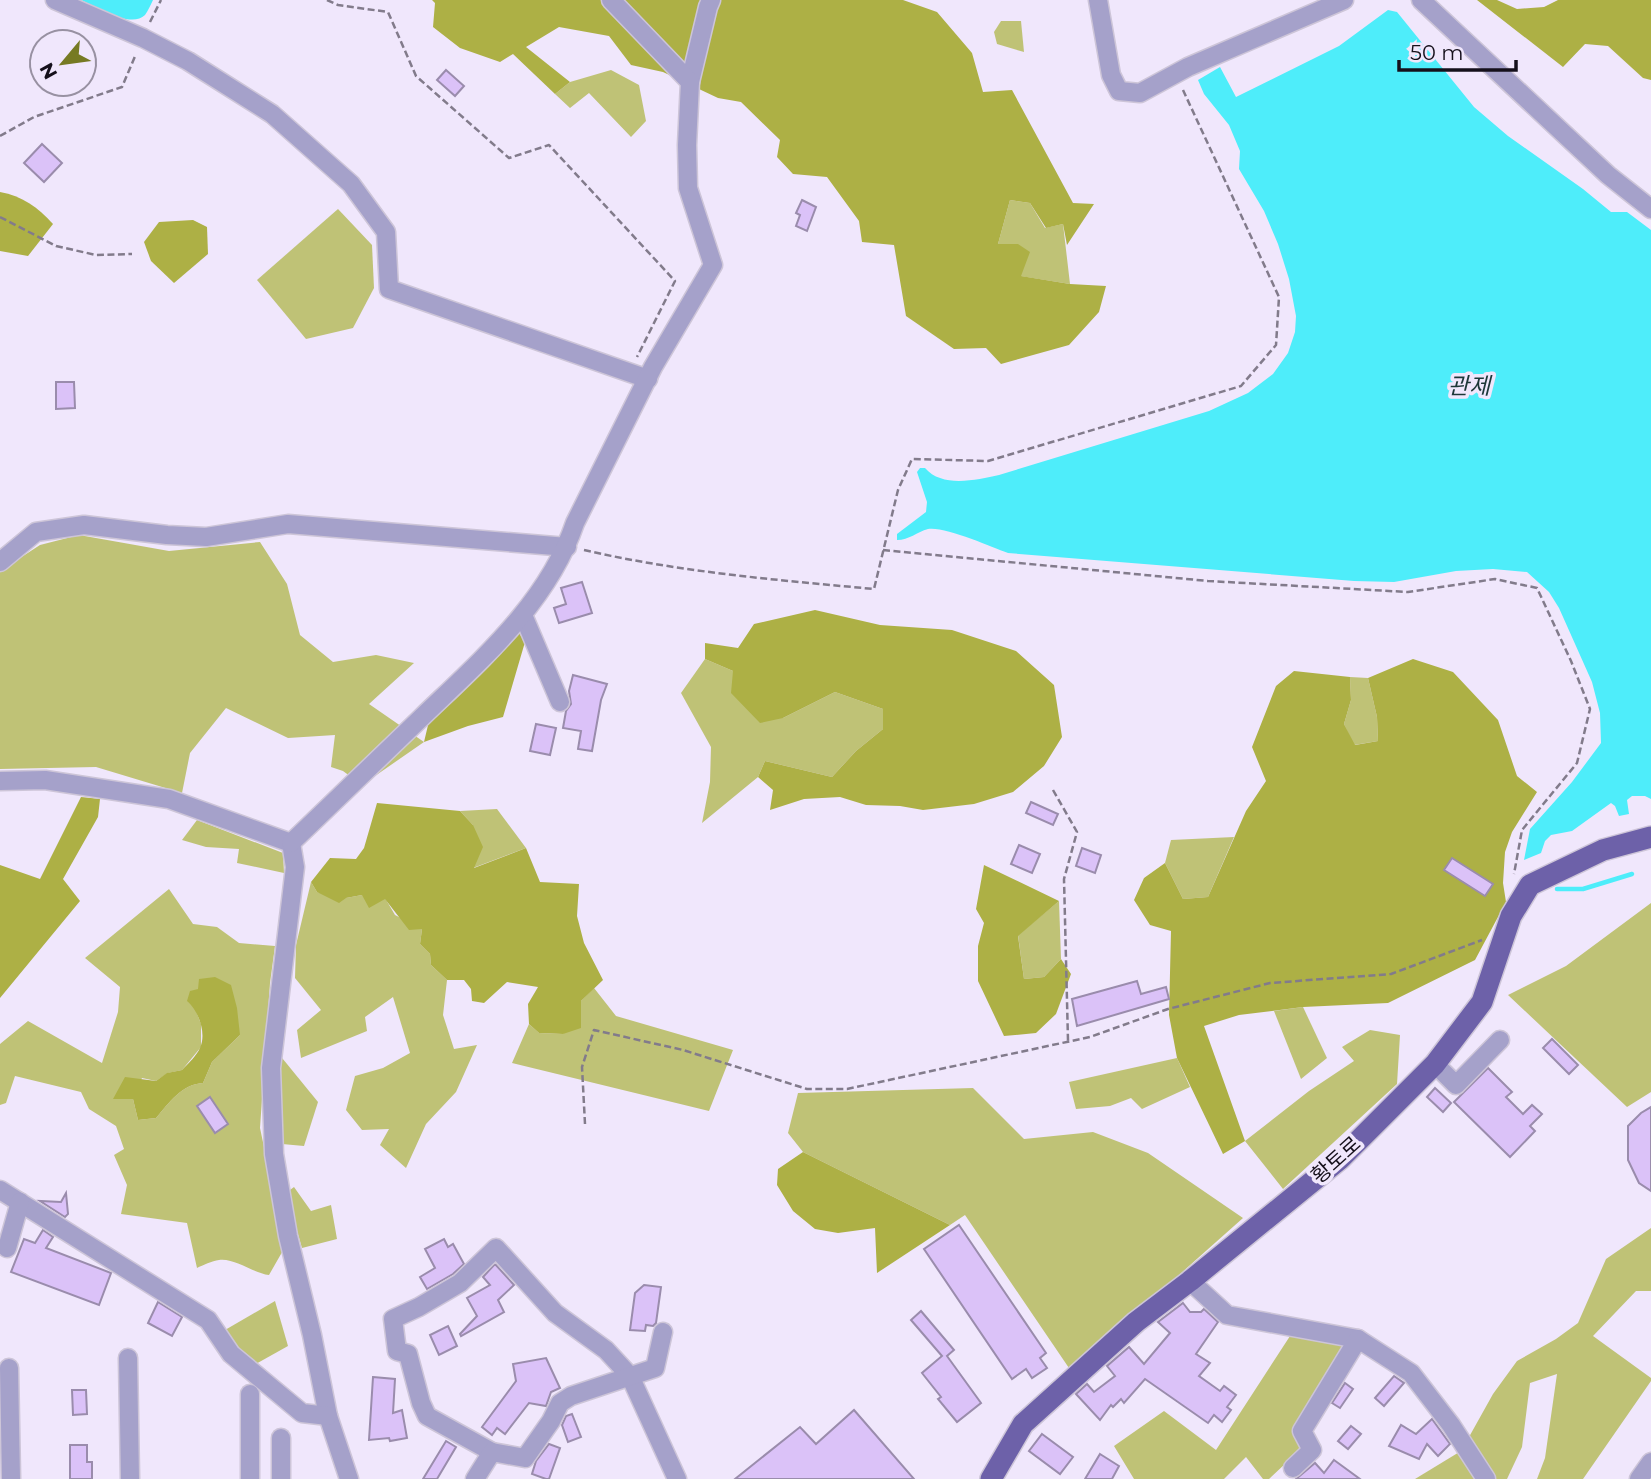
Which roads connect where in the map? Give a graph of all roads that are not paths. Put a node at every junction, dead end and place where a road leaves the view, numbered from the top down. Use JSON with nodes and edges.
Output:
{"nodes":[{"id":1,"x":55,"y":0,"type":"edge"},
{"id":2,"x":611,"y":0,"type":"edge"},
{"id":3,"x":712,"y":0,"type":"edge"},
{"id":4,"x":1098,"y":0,"type":"edge"},
{"id":5,"x":1344,"y":0,"type":"edge"},
{"id":6,"x":1421,"y":0,"type":"edge"},
{"id":7,"x":690,"y":82,"type":"junction"},
{"id":8,"x":1651,"y":209,"type":"edge"},
{"id":9,"x":648,"y":379,"type":"junction"},
{"id":10,"x":567,"y":547,"type":"junction"},
{"id":11,"x":0,"y":562,"type":"edge"},
{"id":12,"x":523,"y":615,"type":"junction"},
{"id":13,"x":560,"y":702,"type":"dead end"},
{"id":14,"x":0,"y":781,"type":"edge"},
{"id":15,"x":1651,"y":837,"type":"edge"},
{"id":16,"x":291,"y":843,"type":"junction"},
{"id":17,"x":1500,"y":1041,"type":"dead end"},
{"id":18,"x":1435,"y":1064,"type":"junction"},
{"id":19,"x":0,"y":1190,"type":"edge"},
{"id":20,"x":19,"y":1202,"type":"junction"},
{"id":21,"x":7,"y":1248,"type":"dead end"},
{"id":22,"x":1190,"y":1281,"type":"junction"},
{"id":23,"x":663,"y":1332,"type":"dead end"},
{"id":24,"x":1358,"y":1339,"type":"junction"},
{"id":25,"x":128,"y":1357,"type":"dead end"},
{"id":26,"x":9,"y":1368,"type":"dead end"},
{"id":27,"x":630,"y":1376,"type":"junction"},
{"id":28,"x":250,"y":1394,"type":"dead end"},
{"id":29,"x":328,"y":1416,"type":"junction"},
{"id":30,"x":281,"y":1438,"type":"dead end"},
{"id":31,"x":492,"y":1452,"type":"junction"},
{"id":32,"x":1651,"y":1462,"type":"edge"},
{"id":33,"x":1293,"y":1468,"type":"dead end"},
{"id":34,"x":11,"y":1479,"type":"edge"},
{"id":35,"x":130,"y":1479,"type":"edge"},
{"id":36,"x":250,"y":1479,"type":"edge"},
{"id":37,"x":281,"y":1479,"type":"edge"},
{"id":38,"x":349,"y":1479,"type":"edge"},
{"id":39,"x":475,"y":1479,"type":"edge"},
{"id":40,"x":677,"y":1479,"type":"edge"},
{"id":41,"x":991,"y":1479,"type":"edge"},
{"id":42,"x":1486,"y":1479,"type":"edge"},
{"id":43,"x":1639,"y":1479,"type":"edge"}],
"edges":[{"from":1,"to":9,"type":"street"},
{"from":2,"to":7,"type":"street"},
{"from":3,"to":7,"type":"street"},
{"from":4,"to":5,"type":"street"},
{"from":6,"to":8,"type":"street"},
{"from":7,"to":9,"type":"street"},
{"from":9,"to":10,"type":"street"},
{"from":10,"to":11,"type":"street"},
{"from":10,"to":12,"type":"street"},
{"from":12,"to":13,"type":"street"},
{"from":12,"to":16,"type":"street"},
{"from":14,"to":16,"type":"street"},
{"from":15,"to":18,"type":"main road","name":"황토로"},
{"from":16,"to":29,"type":"street"},
{"from":17,"to":18,"type":"street"},
{"from":18,"to":22,"type":"main road","name":"황토로"},
{"from":19,"to":20,"type":"street"},
{"from":20,"to":21,"type":"street"},
{"from":20,"to":29,"type":"street"},
{"from":22,"to":24,"type":"street"},
{"from":22,"to":41,"type":"main road","name":"황토로"},
{"from":23,"to":27,"type":"street"},
{"from":24,"to":33,"type":"street"},
{"from":24,"to":42,"type":"street"},
{"from":25,"to":35,"type":"street"},
{"from":26,"to":34,"type":"street"},
{"from":27,"to":31,"type":"street"},
{"from":27,"to":31,"type":"street"},
{"from":27,"to":40,"type":"street"},
{"from":28,"to":36,"type":"street"},
{"from":29,"to":38,"type":"street"},
{"from":30,"to":37,"type":"street"},
{"from":31,"to":39,"type":"street"},
{"from":32,"to":43,"type":"street"}]}
